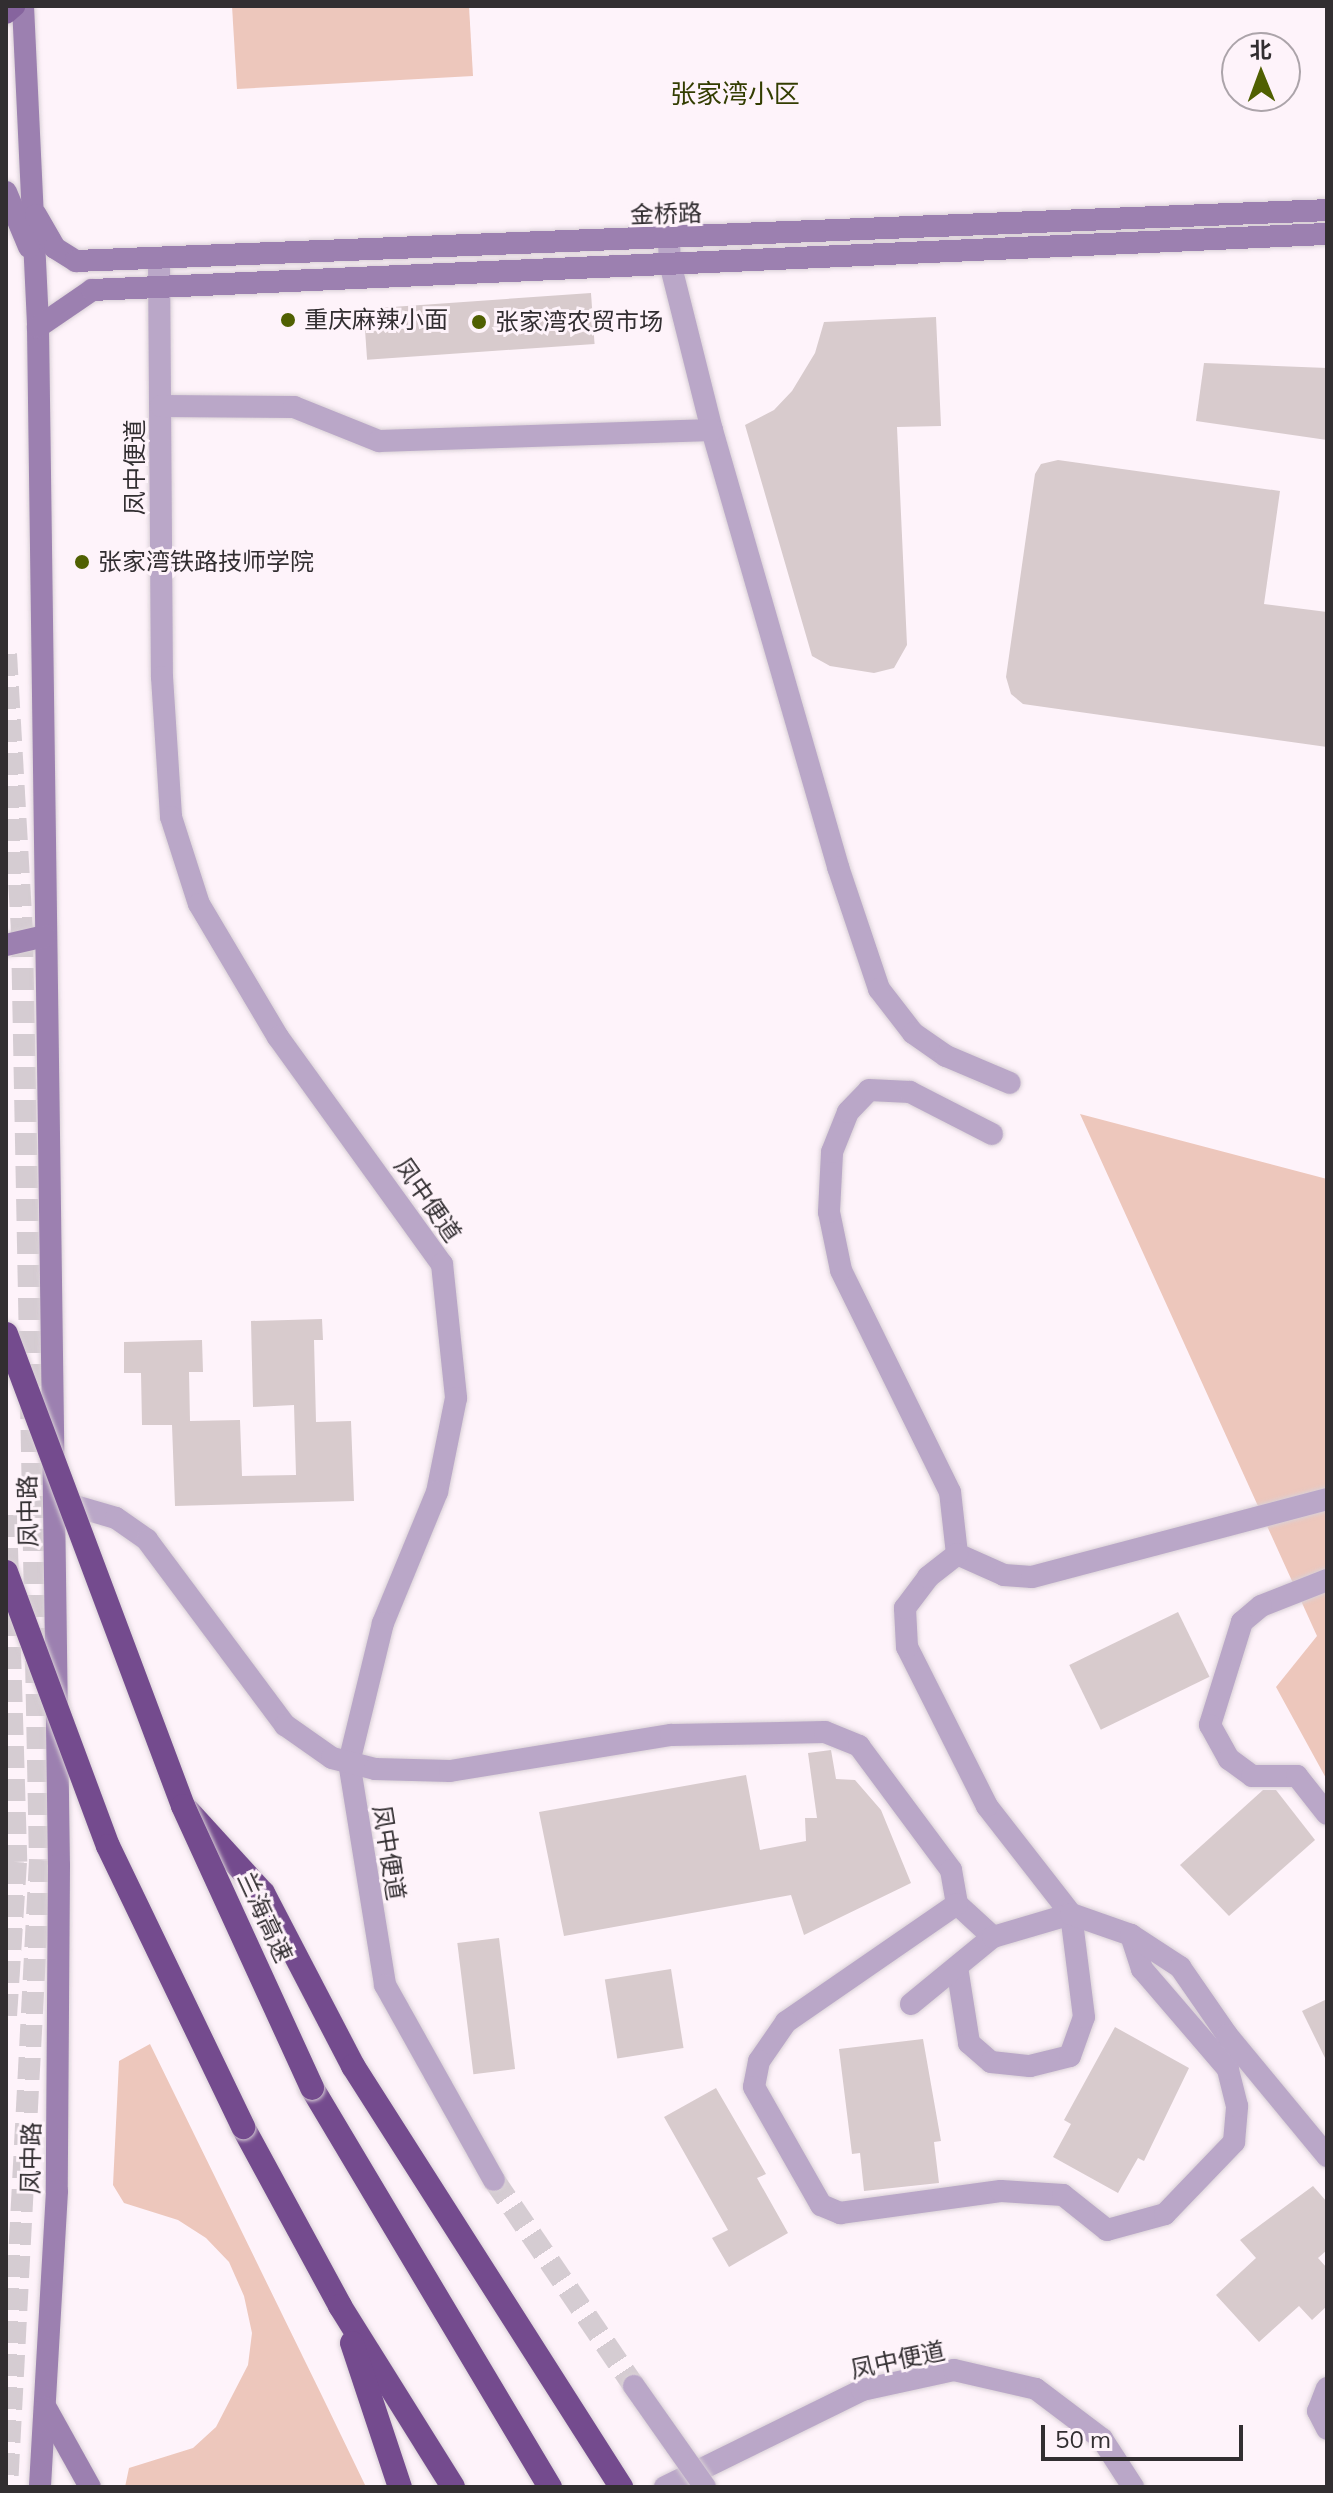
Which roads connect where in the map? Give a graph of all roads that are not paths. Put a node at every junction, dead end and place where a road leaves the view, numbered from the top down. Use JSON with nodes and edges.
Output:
{"nodes":[{"id":1,"x":14,"y":6,"type":"edge"},
{"id":2,"x":23,"y":6,"type":"edge"},
{"id":3,"x":6,"y":13,"type":"edge"},
{"id":4,"x":6,"y":192,"type":"edge"},
{"id":5,"x":33,"y":210,"type":"junction"},
{"id":6,"x":1327,"y":210,"type":"edge"},
{"id":7,"x":1327,"y":234,"type":"edge"},
{"id":8,"x":669,"y":240,"type":"junction"},
{"id":9,"x":159,"y":258,"type":"junction"},
{"id":10,"x":35,"y":263,"type":"junction"},
{"id":11,"x":670,"y":263,"type":"junction"},
{"id":12,"x":160,"y":288,"type":"junction"},
{"id":13,"x":38,"y":327,"type":"junction"},
{"id":14,"x":161,"y":406,"type":"junction"},
{"id":15,"x":712,"y":430,"type":"junction"},
{"id":16,"x":45,"y":936,"type":"junction"},
{"id":17,"x":6,"y":945,"type":"edge"},
{"id":18,"x":1010,"y":1083,"type":"dead end"},
{"id":19,"x":992,"y":1134,"type":"dead end"},
{"id":20,"x":6,"y":1334,"type":"edge"},
{"id":21,"x":54,"y":1499,"type":"junction"},
{"id":22,"x":1327,"y":1499,"type":"edge"},
{"id":23,"x":957,"y":1554,"type":"junction"},
{"id":24,"x":6,"y":1572,"type":"edge"},
{"id":25,"x":1327,"y":1580,"type":"edge"},
{"id":26,"x":349,"y":1762,"type":"junction"},
{"id":27,"x":183,"y":1806,"type":"junction"},
{"id":28,"x":1327,"y":1814,"type":"edge"},
{"id":29,"x":957,"y":1904,"type":"junction"},
{"id":30,"x":1071,"y":1914,"type":"junction"},
{"id":31,"x":1131,"y":1935,"type":"junction"},
{"id":32,"x":993,"y":1937,"type":"junction"},
{"id":33,"x":957,"y":1967,"type":"junction"},
{"id":34,"x":911,"y":2004,"type":"dead end"},
{"id":35,"x":1327,"y":2156,"type":"edge"},
{"id":36,"x":494,"y":2180,"type":"tunnel mouth"},
{"id":37,"x":340,"y":2306,"type":"junction"},
{"id":38,"x":634,"y":2386,"type":"tunnel mouth"},
{"id":39,"x":1327,"y":2388,"type":"edge"},
{"id":40,"x":45,"y":2407,"type":"junction"},
{"id":41,"x":1327,"y":2429,"type":"edge"},
{"id":42,"x":546,"y":2480,"type":"edge"},
{"id":43,"x":40,"y":2487,"type":"edge"},
{"id":44,"x":90,"y":2487,"type":"edge"},
{"id":45,"x":400,"y":2487,"type":"edge"},
{"id":46,"x":453,"y":2487,"type":"edge"},
{"id":47,"x":621,"y":2487,"type":"edge"},
{"id":48,"x":665,"y":2487,"type":"edge"},
{"id":49,"x":705,"y":2487,"type":"edge"},
{"id":50,"x":1133,"y":2487,"type":"edge"}],
"edges":[{"from":1,"to":3,"type":"main road"},
{"from":2,"to":5,"type":"main road","name":"凤中路"},
{"from":4,"to":10,"type":"main road"},
{"from":5,"to":9,"type":"main road","name":"金桥路"},
{"from":5,"to":10,"type":"main road","name":"凤中路"},
{"from":6,"to":8,"type":"main road","name":"金桥路"},
{"from":7,"to":11,"type":"main road","name":"金桥路"},
{"from":8,"to":9,"type":"main road","name":"金桥路"},
{"from":8,"to":11,"type":"street"},
{"from":9,"to":12,"type":"street","name":"凤中便道"},
{"from":10,"to":13,"type":"main road","name":"凤中路"},
{"from":11,"to":12,"type":"main road","name":"金桥路"},
{"from":11,"to":15,"type":"street"},
{"from":12,"to":13,"type":"main road","name":"金桥路"},
{"from":12,"to":14,"type":"street","name":"凤中便道"},
{"from":13,"to":16,"type":"main road","name":"凤中路"},
{"from":14,"to":15,"type":"street"},
{"from":14,"to":26,"type":"street","name":"凤中便道"},
{"from":15,"to":18,"type":"street"},
{"from":16,"to":17,"type":"main road"},
{"from":16,"to":21,"type":"main road","name":"凤中路"},
{"from":19,"to":23,"type":"street"},
{"from":20,"to":27,"type":"highway","name":"兰海高速","bridge":true},
{"from":21,"to":26,"type":"street"},
{"from":21,"to":40,"type":"main road","name":"凤中路"},
{"from":22,"to":23,"type":"street"},
{"from":23,"to":30,"type":"street"},
{"from":24,"to":37,"type":"highway","bridge":true},
{"from":25,"to":28,"type":"street"},
{"from":26,"to":29,"type":"street"},
{"from":26,"to":36,"type":"street","name":"凤中便道"},
{"from":27,"to":42,"type":"highway","name":"兰海高速","bridge":true},
{"from":27,"to":47,"type":"highway"},
{"from":29,"to":31,"type":"street"},
{"from":29,"to":32,"type":"street"},
{"from":30,"to":31,"type":"street"},
{"from":30,"to":32,"type":"street"},
{"from":30,"to":33,"type":"street"},
{"from":31,"to":35,"type":"street"},
{"from":32,"to":33,"type":"street"},
{"from":33,"to":34,"type":"street"},
{"from":37,"to":45,"type":"highway"},
{"from":37,"to":46,"type":"highway"},
{"from":38,"to":49,"type":"street","bridge":true},
{"from":39,"to":41,"type":"street"},
{"from":40,"to":43,"type":"main road","name":"凤中路"},
{"from":40,"to":44,"type":"main road"},
{"from":48,"to":50,"type":"street","name":"凤中便道"}]}
